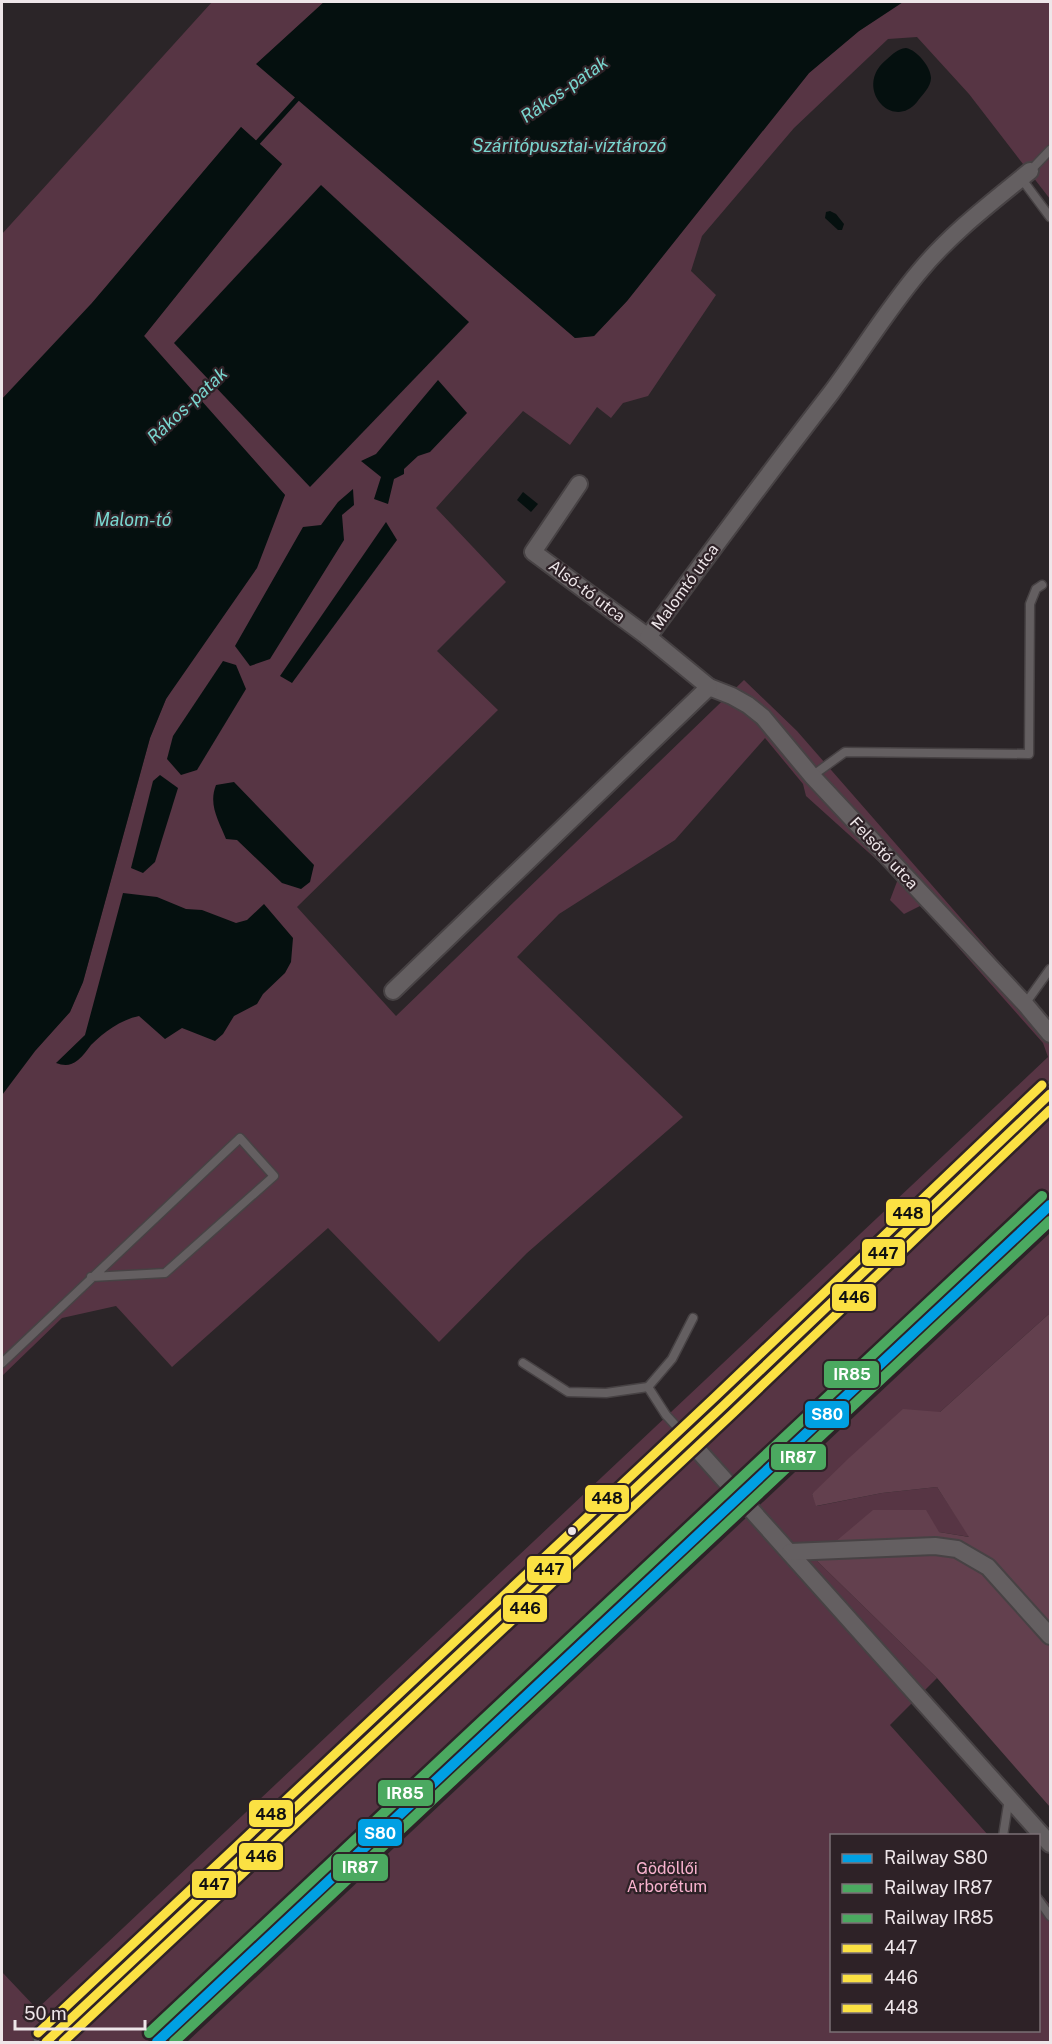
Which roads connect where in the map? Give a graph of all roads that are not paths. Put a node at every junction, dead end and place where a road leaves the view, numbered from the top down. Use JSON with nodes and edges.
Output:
{"nodes":[{"id":1,"x":1050,"y":150,"type":"edge"},
{"id":2,"x":1026,"y":175,"type":"junction"},
{"id":3,"x":1050,"y":217,"type":"edge"},
{"id":4,"x":579,"y":484,"type":"dead end"},
{"id":5,"x":1042,"y":585,"type":"dead end"},
{"id":6,"x":648,"y":637,"type":"junction"},
{"id":7,"x":709,"y":687,"type":"junction"},
{"id":8,"x":812,"y":776,"type":"junction"},
{"id":9,"x":1050,"y":969,"type":"edge"},
{"id":10,"x":393,"y":991,"type":"dead end"},
{"id":11,"x":1025,"y":1004,"type":"junction"},
{"id":12,"x":1050,"y":1034,"type":"edge"},
{"id":13,"x":1050,"y":1094,"type":"edge"},
{"id":14,"x":91,"y":1277,"type":"junction"},
{"id":15,"x":693,"y":1318,"type":"dead end"},
{"id":16,"x":2,"y":1363,"type":"edge"},
{"id":17,"x":524,"y":1363,"type":"dead end"},
{"id":18,"x":648,"y":1387,"type":"junction"},
{"id":19,"x":687,"y":1438,"type":"junction"},
{"id":20,"x":790,"y":1552,"type":"junction"},
{"id":21,"x":1050,"y":1636,"type":"edge"},
{"id":22,"x":1009,"y":1798,"type":"junction"},
{"id":23,"x":1003,"y":1834,"type":"edge"},
{"id":24,"x":1050,"y":1844,"type":"edge"},
{"id":25,"x":1040,"y":1902,"type":"edge"},
{"id":26,"x":1050,"y":1916,"type":"edge"},
{"id":27,"x":46,"y":2043,"type":"edge"}],
"edges":[{"from":1,"to":2,"type":"lane"},
{"from":2,"to":3,"type":"lane"},
{"from":2,"to":6,"type":"street","name":"Malomtó utca"},
{"from":4,"to":6,"type":"street","name":"Alsó-tó utca"},
{"from":5,"to":8,"type":"lane"},
{"from":6,"to":7,"type":"street","name":"Malomtó utca"},
{"from":7,"to":8,"type":"street","name":"Felsőtó utca"},
{"from":7,"to":10,"type":"street"},
{"from":8,"to":11,"type":"street","name":"Felsőtó utca"},
{"from":9,"to":11,"type":"lane"},
{"from":11,"to":12,"type":"street","name":"Felsőtó utca"},
{"from":13,"to":19,"type":"main road"},
{"from":14,"to":14,"type":"lane"},
{"from":14,"to":16,"type":"lane"},
{"from":15,"to":18,"type":"lane"},
{"from":17,"to":18,"type":"lane"},
{"from":18,"to":19,"type":"lane"},
{"from":19,"to":20,"type":"street"},
{"from":19,"to":27,"type":"main road"},
{"from":20,"to":21,"type":"street"},
{"from":20,"to":22,"type":"street"},
{"from":22,"to":23,"type":"lane"},
{"from":22,"to":24,"type":"street"},
{"from":25,"to":26,"type":"lane"}]}
